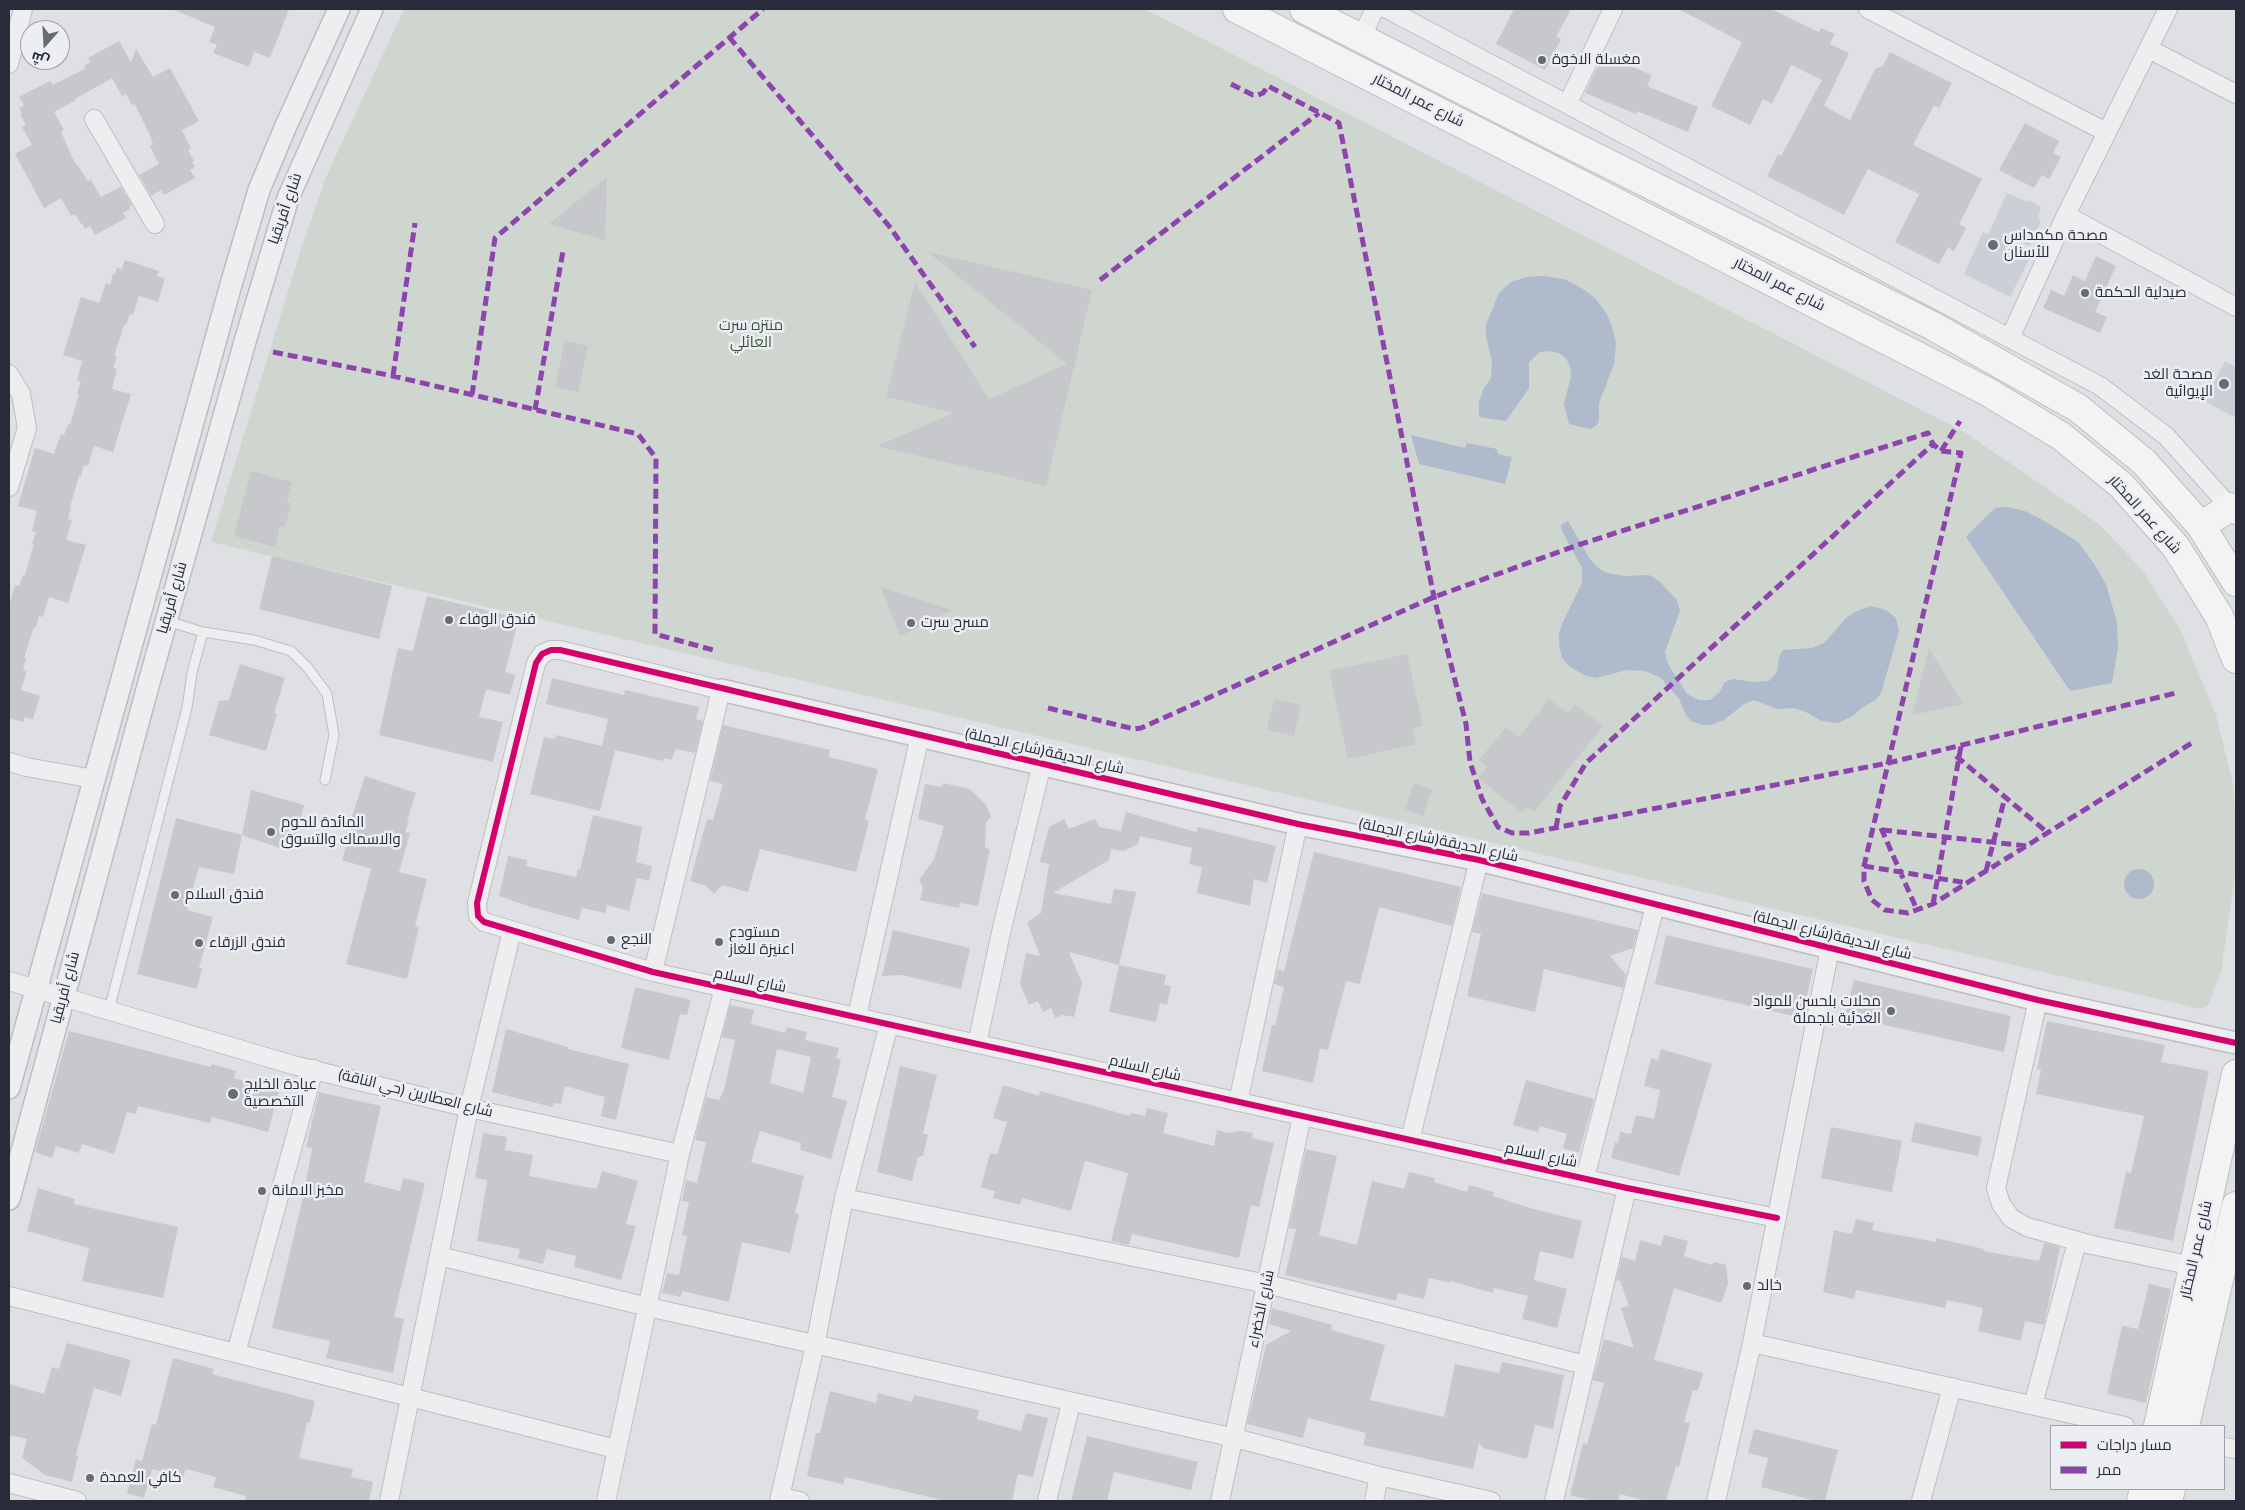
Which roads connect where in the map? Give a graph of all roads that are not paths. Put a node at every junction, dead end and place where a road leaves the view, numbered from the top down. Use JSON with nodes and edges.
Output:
{"nodes":[{"id":1,"x":23,"y":9,"type":"edge"},
{"id":2,"x":340,"y":9,"type":"edge"},
{"id":3,"x":372,"y":9,"type":"edge"},
{"id":4,"x":1237,"y":9,"type":"edge"},
{"id":5,"x":1304,"y":9,"type":"edge"},
{"id":6,"x":1375,"y":9,"type":"edge"},
{"id":7,"x":1387,"y":9,"type":"edge"},
{"id":8,"x":1613,"y":9,"type":"edge"},
{"id":9,"x":1868,"y":9,"type":"edge"},
{"id":10,"x":2168,"y":9,"type":"edge"},
{"id":11,"x":1361,"y":38,"type":"junction"},
{"id":12,"x":2149,"y":49,"type":"junction"},
{"id":13,"x":9,"y":64,"type":"edge"},
{"id":14,"x":2236,"y":94,"type":"edge"},
{"id":15,"x":1568,"y":103,"type":"junction"},
{"id":16,"x":94,"y":119,"type":"dead end"},
{"id":17,"x":2106,"y":132,"type":"junction"},
{"id":18,"x":2066,"y":215,"type":"junction"},
{"id":19,"x":155,"y":224,"type":"dead end"},
{"id":20,"x":2236,"y":307,"type":"edge"},
{"id":21,"x":2010,"y":338,"type":"junction"},
{"id":22,"x":9,"y":374,"type":"edge"},
{"id":23,"x":9,"y":487,"type":"edge"},
{"id":24,"x":2233,"y":512,"type":"edge"},
{"id":25,"x":2201,"y":526,"type":"junction"},
{"id":26,"x":2236,"y":582,"type":"edge"},
{"id":27,"x":167,"y":621,"type":"junction"},
{"id":28,"x":203,"y":632,"type":"junction"},
{"id":29,"x":2236,"y":659,"type":"edge"},
{"id":30,"x":721,"y":690,"type":"junction"},
{"id":31,"x":920,"y":736,"type":"junction"},
{"id":32,"x":9,"y":762,"type":"edge"},
{"id":33,"x":1042,"y":764,"type":"junction"},
{"id":34,"x":94,"y":779,"type":"junction"},
{"id":35,"x":325,"y":780,"type":"dead end"},
{"id":36,"x":1298,"y":824,"type":"junction"},
{"id":37,"x":1480,"y":860,"type":"junction"},
{"id":38,"x":1655,"y":906,"type":"junction"},
{"id":39,"x":512,"y":932,"type":"junction"},
{"id":40,"x":1830,"y":948,"type":"junction"},
{"id":41,"x":653,"y":972,"type":"junction"},
{"id":42,"x":9,"y":981,"type":"edge"},
{"id":43,"x":36,"y":988,"type":"junction"},
{"id":44,"x":724,"y":988,"type":"junction"},
{"id":45,"x":64,"y":996,"type":"junction"},
{"id":46,"x":2038,"y":1000,"type":"junction"},
{"id":47,"x":109,"y":1010,"type":"junction"},
{"id":48,"x":857,"y":1016,"type":"junction"},
{"id":49,"x":889,"y":1024,"type":"junction"},
{"id":50,"x":2236,"y":1043,"type":"edge"},
{"id":51,"x":977,"y":1044,"type":"junction"},
{"id":52,"x":314,"y":1070,"type":"junction"},
{"id":53,"x":2236,"y":1074,"type":"edge"},
{"id":54,"x":9,"y":1088,"type":"edge"},
{"id":55,"x":1238,"y":1102,"type":"junction"},
{"id":56,"x":469,"y":1108,"type":"junction"},
{"id":57,"x":1302,"y":1116,"type":"junction"},
{"id":58,"x":1410,"y":1140,"type":"junction"},
{"id":59,"x":680,"y":1154,"type":"junction"},
{"id":60,"x":1586,"y":1178,"type":"junction"},
{"id":61,"x":1626,"y":1188,"type":"junction"},
{"id":62,"x":844,"y":1198,"type":"junction"},
{"id":63,"x":9,"y":1199,"type":"edge"},
{"id":64,"x":2236,"y":1206,"type":"edge"},
{"id":65,"x":1777,"y":1218,"type":"junction"},
{"id":66,"x":2077,"y":1242,"type":"junction"},
{"id":67,"x":439,"y":1256,"type":"junction"},
{"id":68,"x":2193,"y":1266,"type":"junction"},
{"id":69,"x":1267,"y":1284,"type":"junction"},
{"id":70,"x":2187,"y":1294,"type":"junction"},
{"id":71,"x":9,"y":1296,"type":"edge"},
{"id":72,"x":2214,"y":1300,"type":"junction"},
{"id":73,"x":648,"y":1307,"type":"junction"},
{"id":74,"x":1752,"y":1343,"type":"junction"},
{"id":75,"x":815,"y":1345,"type":"junction"},
{"id":76,"x":236,"y":1353,"type":"junction"},
{"id":77,"x":1585,"y":1366,"type":"junction"},
{"id":78,"x":1952,"y":1387,"type":"junction"},
{"id":79,"x":409,"y":1398,"type":"junction"},
{"id":80,"x":1072,"y":1403,"type":"junction"},
{"id":81,"x":2033,"y":1405,"type":"junction"},
{"id":82,"x":2121,"y":1425,"type":"edge"},
{"id":83,"x":2158,"y":1425,"type":"edge"},
{"id":84,"x":2185,"y":1425,"type":"edge"},
{"id":85,"x":1235,"y":1438,"type":"junction"},
{"id":86,"x":616,"y":1449,"type":"junction"},
{"id":87,"x":1379,"y":1476,"type":"junction"},
{"id":88,"x":9,"y":1483,"type":"edge"},
{"id":89,"x":780,"y":1499,"type":"edge"},
{"id":90,"x":77,"y":1501,"type":"edge"},
{"id":91,"x":389,"y":1501,"type":"edge"},
{"id":92,"x":606,"y":1501,"type":"edge"},
{"id":93,"x":800,"y":1501,"type":"edge"},
{"id":94,"x":1047,"y":1501,"type":"edge"},
{"id":95,"x":1220,"y":1501,"type":"edge"},
{"id":96,"x":1374,"y":1501,"type":"edge"},
{"id":97,"x":1491,"y":1501,"type":"edge"},
{"id":98,"x":1554,"y":1501,"type":"edge"},
{"id":99,"x":1716,"y":1501,"type":"edge"},
{"id":100,"x":1921,"y":1501,"type":"edge"}],
"edges":[{"from":1,"to":13,"type":"street"},
{"from":2,"to":34,"type":"street","name":"شارع أفريقيا"},
{"from":3,"to":27,"type":"street","name":"شارع أفريقيا"},
{"from":4,"to":29,"type":"main road","name":"شارع عمر المختار"},
{"from":5,"to":11,"type":"main road"},
{"from":6,"to":11,"type":"street"},
{"from":7,"to":15,"type":"street"},
{"from":8,"to":15,"type":"street"},
{"from":9,"to":17,"type":"street"},
{"from":10,"to":12,"type":"street"},
{"from":11,"to":25,"type":"main road"},
{"from":12,"to":14,"type":"street"},
{"from":12,"to":17,"type":"street"},
{"from":15,"to":21,"type":"street"},
{"from":16,"to":19,"type":"street"},
{"from":17,"to":18,"type":"street"},
{"from":18,"to":20,"type":"street"},
{"from":18,"to":21,"type":"street"},
{"from":21,"to":24,"type":"street"},
{"from":22,"to":23,"type":"street"},
{"from":24,"to":25,"type":"main road"},
{"from":25,"to":26,"type":"main road"},
{"from":27,"to":28,"type":"lane"},
{"from":27,"to":45,"type":"street","name":"شارع أفريقيا"},
{"from":28,"to":35,"type":"lane"},
{"from":28,"to":47,"type":"lane"},
{"from":30,"to":31,"type":"street","name":"شارع الحديقة(شارع الجملة)"},
{"from":30,"to":39,"type":"street","name":"شارع السلام"},
{"from":30,"to":41,"type":"street"},
{"from":31,"to":33,"type":"street","name":"شارع الحديقة(شارع الجملة)"},
{"from":31,"to":48,"type":"street"},
{"from":32,"to":34,"type":"street"},
{"from":33,"to":36,"type":"street","name":"شارع الحديقة(شارع الجملة)"},
{"from":33,"to":51,"type":"street"},
{"from":34,"to":43,"type":"street","name":"شارع أفريقيا"},
{"from":36,"to":37,"type":"street","name":"شارع الحديقة(شارع الجملة)"},
{"from":36,"to":55,"type":"street"},
{"from":37,"to":38,"type":"street","name":"شارع الحديقة(شارع الجملة)"},
{"from":37,"to":58,"type":"street"},
{"from":38,"to":40,"type":"street","name":"شارع الحديقة(شارع الجملة)"},
{"from":38,"to":60,"type":"street"},
{"from":39,"to":41,"type":"street","name":"شارع السلام"},
{"from":39,"to":56,"type":"street"},
{"from":40,"to":46,"type":"street","name":"شارع الحديقة(شارع الجملة)"},
{"from":40,"to":65,"type":"street"},
{"from":41,"to":44,"type":"street","name":"شارع السلام"},
{"from":42,"to":43,"type":"street","name":"شارع العطارين (حي الناقة)"},
{"from":43,"to":45,"type":"street","name":"شارع العطارين (حي الناقة)"},
{"from":43,"to":54,"type":"street","name":"شارع أفريقيا"},
{"from":44,"to":48,"type":"street","name":"شارع السلام"},
{"from":44,"to":59,"type":"street"},
{"from":45,"to":47,"type":"street","name":"شارع العطارين (حي الناقة)"},
{"from":45,"to":63,"type":"street","name":"شارع أفريقيا"},
{"from":46,"to":50,"type":"street","name":"شارع الحديقة(شارع الجملة)"},
{"from":46,"to":66,"type":"street"},
{"from":47,"to":52,"type":"street","name":"شارع العطارين (حي الناقة)"},
{"from":48,"to":49,"type":"street","name":"شارع السلام"},
{"from":49,"to":51,"type":"street","name":"شارع السلام"},
{"from":49,"to":62,"type":"street"},
{"from":51,"to":55,"type":"street","name":"شارع السلام"},
{"from":52,"to":56,"type":"street","name":"شارع العطارين (حي الناقة)"},
{"from":52,"to":76,"type":"street"},
{"from":53,"to":68,"type":"main road","name":"شارع عمر المختار"},
{"from":55,"to":57,"type":"street","name":"شارع السلام"},
{"from":56,"to":59,"type":"street","name":"شارع العطارين (حي الناقة)"},
{"from":56,"to":67,"type":"street"},
{"from":57,"to":58,"type":"street","name":"شارع السلام"},
{"from":57,"to":69,"type":"street","name":"شارع الخضراء"},
{"from":58,"to":60,"type":"street","name":"شارع السلام"},
{"from":59,"to":73,"type":"street"},
{"from":60,"to":61,"type":"street","name":"شارع السلام"},
{"from":61,"to":65,"type":"street","name":"شارع السلام"},
{"from":61,"to":77,"type":"street"},
{"from":62,"to":69,"type":"street"},
{"from":62,"to":75,"type":"street"},
{"from":64,"to":72,"type":"main road"},
{"from":65,"to":74,"type":"street"},
{"from":66,"to":68,"type":"street"},
{"from":66,"to":81,"type":"street"},
{"from":67,"to":73,"type":"street"},
{"from":67,"to":79,"type":"street"},
{"from":68,"to":70,"type":"main road","name":"شارع عمر المختار"},
{"from":69,"to":77,"type":"street"},
{"from":69,"to":85,"type":"street","name":"شارع الخضراء"},
{"from":70,"to":72,"type":"main road"},
{"from":70,"to":83,"type":"main road","name":"شارع عمر المختار"},
{"from":71,"to":76,"type":"street"},
{"from":72,"to":84,"type":"main road"},
{"from":73,"to":75,"type":"street"},
{"from":73,"to":86,"type":"street"},
{"from":74,"to":78,"type":"street"},
{"from":74,"to":99,"type":"street"},
{"from":75,"to":80,"type":"street"},
{"from":75,"to":89,"type":"street"},
{"from":76,"to":79,"type":"street"},
{"from":77,"to":98,"type":"street"},
{"from":78,"to":81,"type":"street"},
{"from":78,"to":100,"type":"street"},
{"from":79,"to":86,"type":"street"},
{"from":79,"to":91,"type":"street"},
{"from":80,"to":85,"type":"street"},
{"from":80,"to":94,"type":"street"},
{"from":81,"to":82,"type":"street"},
{"from":85,"to":87,"type":"street"},
{"from":85,"to":95,"type":"street","name":"شارع الخضراء"},
{"from":86,"to":92,"type":"street"},
{"from":87,"to":96,"type":"street"},
{"from":87,"to":97,"type":"street"},
{"from":88,"to":90,"type":"street"},
{"from":89,"to":93,"type":"street"}]}
